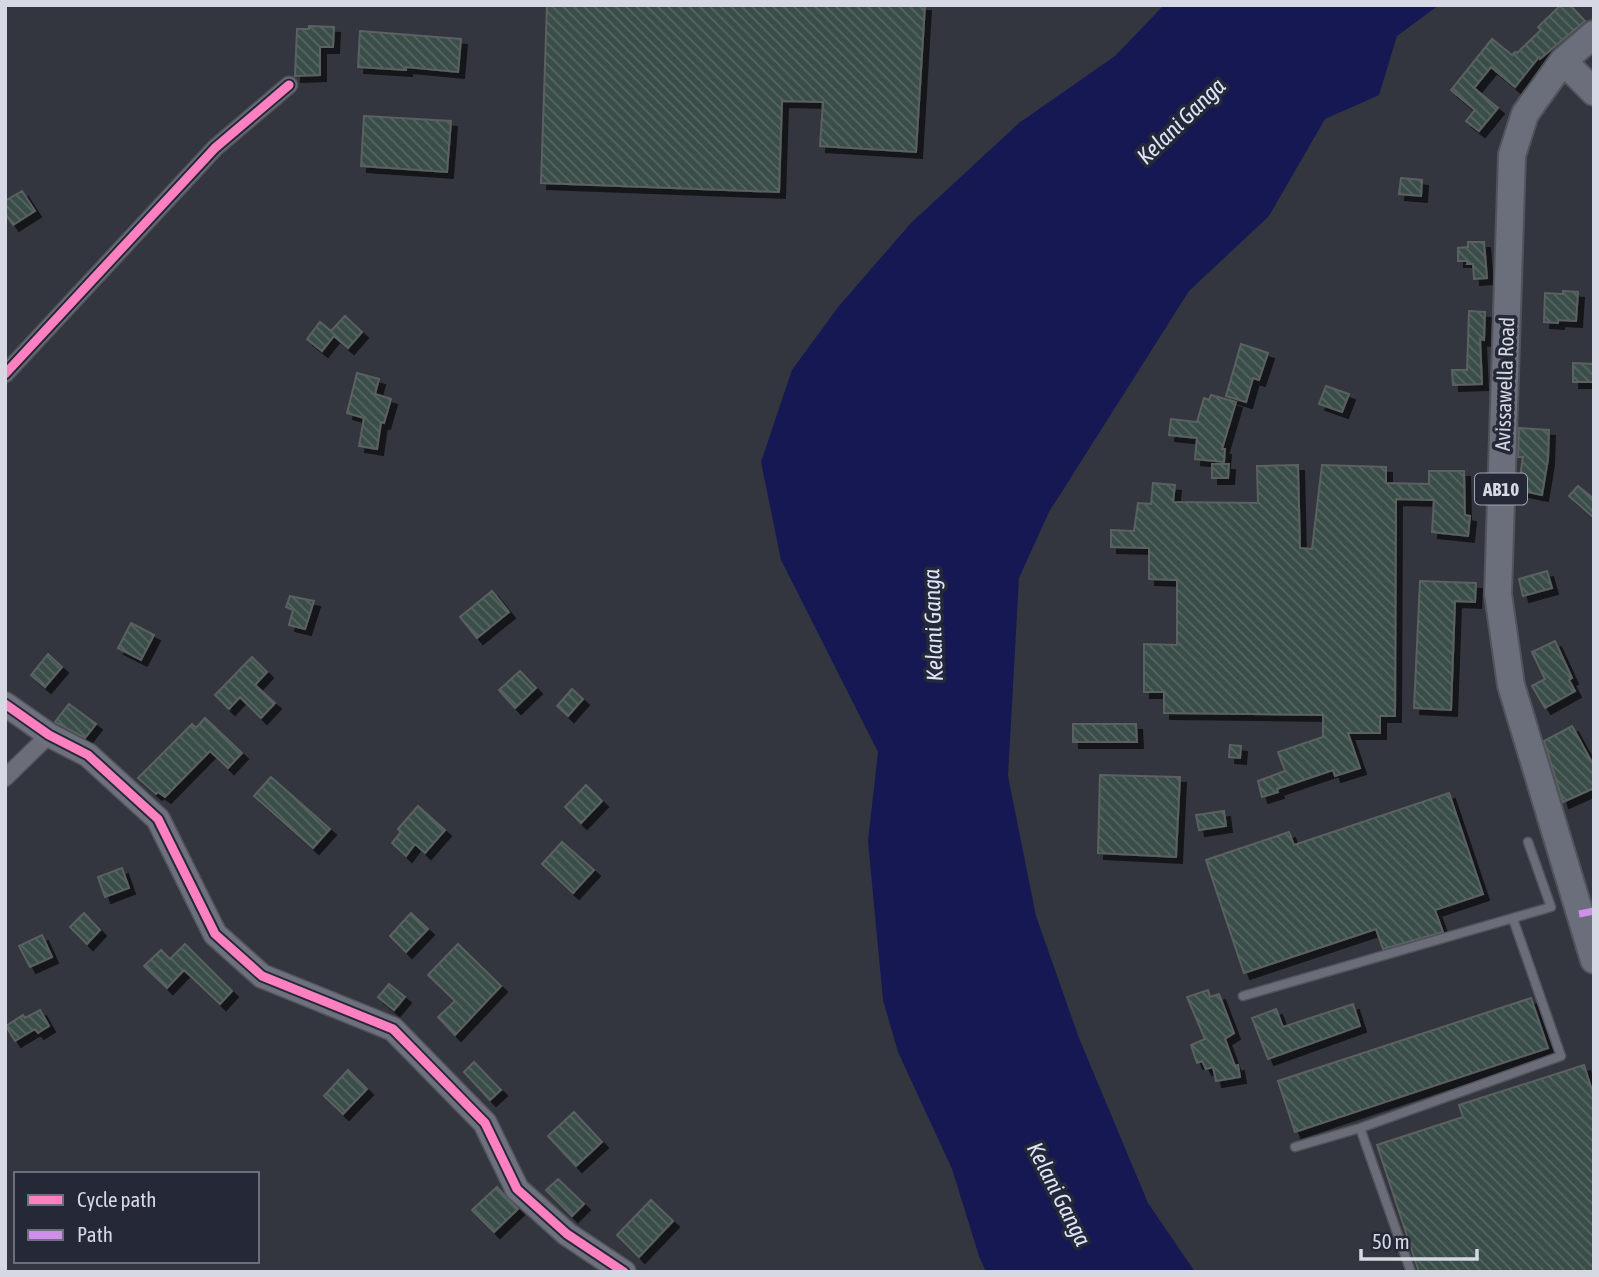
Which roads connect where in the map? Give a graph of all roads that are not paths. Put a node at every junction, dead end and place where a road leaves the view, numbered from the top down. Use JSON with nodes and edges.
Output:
{"nodes":[{"id":1,"x":1594,"y":34,"type":"edge"},
{"id":2,"x":1563,"y":61,"type":"junction"},
{"id":3,"x":289,"y":85,"type":"dead end"},
{"id":4,"x":1594,"y":92,"type":"edge"},
{"id":5,"x":5,"y":373,"type":"edge"},
{"id":6,"x":5,"y":704,"type":"edge"},
{"id":7,"x":49,"y":736,"type":"junction"},
{"id":8,"x":5,"y":778,"type":"edge"},
{"id":9,"x":1528,"y":842,"type":"dead end"},
{"id":10,"x":1562,"y":903,"type":"junction"},
{"id":11,"x":1513,"y":919,"type":"junction"},
{"id":12,"x":1594,"y":960,"type":"edge"},
{"id":13,"x":1243,"y":996,"type":"dead end"},
{"id":14,"x":1360,"y":1128,"type":"junction"},
{"id":15,"x":1295,"y":1147,"type":"dead end"},
{"id":16,"x":624,"y":1272,"type":"edge"},
{"id":17,"x":1411,"y":1272,"type":"edge"}],
"edges":[{"from":1,"to":2,"type":"main road","name":"Avissawella Road","number":"AB10"},
{"from":2,"to":4,"type":"main road"},
{"from":2,"to":10,"type":"main road","name":"Avissawella Road","number":"AB10"},
{"from":3,"to":5,"type":"street"},
{"from":6,"to":7,"type":"street"},
{"from":7,"to":8,"type":"street"},
{"from":7,"to":16,"type":"street"},
{"from":9,"to":10,"type":"lane"},
{"from":10,"to":11,"type":"lane"},
{"from":10,"to":12,"type":"main road","name":"Avissawella Road","number":"AB10"},
{"from":11,"to":13,"type":"lane"},
{"from":11,"to":14,"type":"lane"},
{"from":14,"to":15,"type":"lane"},
{"from":14,"to":17,"type":"lane"}]}
